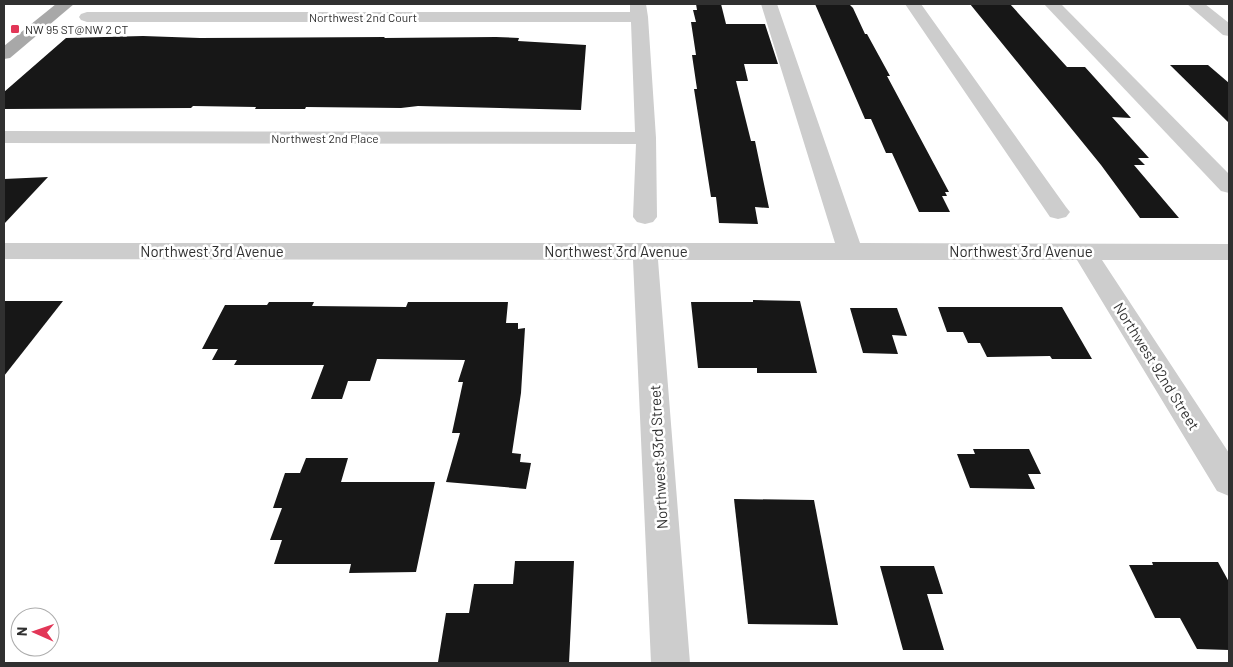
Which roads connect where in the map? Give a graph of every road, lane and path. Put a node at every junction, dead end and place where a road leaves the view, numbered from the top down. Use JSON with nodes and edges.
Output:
{"nodes":[{"id":1,"x":66,"y":4,"type":"edge"},
{"id":2,"x":769,"y":4,"type":"edge"},
{"id":3,"x":912,"y":4,"type":"edge"},
{"id":4,"x":1052,"y":4,"type":"edge"},
{"id":5,"x":1195,"y":4,"type":"edge"},
{"id":6,"x":639,"y":11,"type":"edge"},
{"id":7,"x":87,"y":18,"type":"dead end"},
{"id":8,"x":1229,"y":30,"type":"edge"},
{"id":9,"x":8,"y":48,"type":"edge"},
{"id":10,"x":4,"y":137,"type":"edge"},
{"id":11,"x":646,"y":138,"type":"junction"},
{"id":12,"x":1229,"y":186,"type":"edge"},
{"id":13,"x":1058,"y":212,"type":"dead end"},
{"id":14,"x":645,"y":217,"type":"dead end"},
{"id":15,"x":4,"y":251,"type":"edge"},
{"id":16,"x":646,"y":251,"type":"junction"},
{"id":17,"x":850,"y":251,"type":"junction"},
{"id":18,"x":1084,"y":252,"type":"junction"},
{"id":19,"x":1229,"y":252,"type":"edge"},
{"id":20,"x":1229,"y":481,"type":"edge"},
{"id":21,"x":670,"y":663,"type":"edge"}],
"edges":[{"from":1,"to":9,"type":"main road"},
{"from":2,"to":17,"type":"street"},
{"from":3,"to":13,"type":"street"},
{"from":4,"to":12,"type":"street"},
{"from":5,"to":8,"type":"street"},
{"from":6,"to":7,"type":"street","name":"Northwest 2nd Court"},
{"from":6,"to":11,"type":"street"},
{"from":10,"to":11,"type":"street","name":"Northwest 2nd Place"},
{"from":11,"to":14,"type":"street"},
{"from":15,"to":16,"type":"street","name":"Northwest 3rd Avenue"},
{"from":16,"to":17,"type":"street","name":"Northwest 3rd Avenue"},
{"from":16,"to":21,"type":"street","name":"Northwest 93rd Street"},
{"from":17,"to":18,"type":"street","name":"Northwest 3rd Avenue"},
{"from":18,"to":19,"type":"street","name":"Northwest 3rd Avenue"},
{"from":18,"to":20,"type":"street","name":"Northwest 92nd Street"}]}
